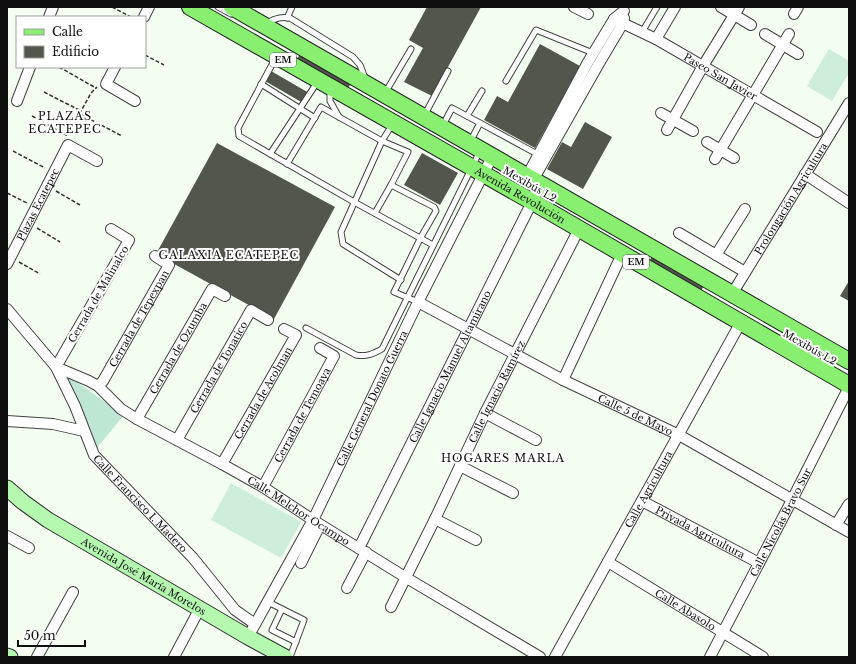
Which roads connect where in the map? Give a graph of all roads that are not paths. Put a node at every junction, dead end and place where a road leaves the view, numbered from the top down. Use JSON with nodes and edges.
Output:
{"nodes":[{"id":1,"x":149,"y":7,"type":"edge"},
{"id":2,"x":190,"y":7,"type":"edge"},
{"id":3,"x":201,"y":7,"type":"edge"},
{"id":4,"x":218,"y":7,"type":"edge"},
{"id":5,"x":292,"y":7,"type":"edge"},
{"id":6,"x":574,"y":7,"type":"edge"},
{"id":7,"x":657,"y":7,"type":"edge"},
{"id":8,"x":675,"y":7,"type":"edge"},
{"id":9,"x":721,"y":7,"type":"edge"},
{"id":10,"x":624,"y":9,"type":"edge"},
{"id":11,"x":736,"y":11,"type":"edge"},
{"id":12,"x":235,"y":13,"type":"edge"},
{"id":13,"x":588,"y":14,"type":"dead end"},
{"id":14,"x":144,"y":16,"type":"edge"},
{"id":15,"x":287,"y":18,"type":"junction"},
{"id":16,"x":618,"y":21,"type":"junction"},
{"id":17,"x":263,"y":24,"type":"junction"},
{"id":18,"x":751,"y":25,"type":"dead end"},
{"id":19,"x":642,"y":32,"type":"junction"},
{"id":20,"x":765,"y":34,"type":"dead end"},
{"id":21,"x":789,"y":34,"type":"dead end"},
{"id":22,"x":656,"y":39,"type":"junction"},
{"id":23,"x":783,"y":44,"type":"junction"},
{"id":24,"x":411,"y":49,"type":"dead end"},
{"id":25,"x":593,"y":53,"type":"junction"},
{"id":26,"x":798,"y":54,"type":"dead end"},
{"id":27,"x":276,"y":56,"type":"junction"},
{"id":28,"x":308,"y":57,"type":"dead end"},
{"id":29,"x":703,"y":66,"type":"junction"},
{"id":30,"x":30,"y":68,"type":"edge"},
{"id":31,"x":114,"y":68,"type":"edge"},
{"id":32,"x":448,"y":71,"type":"dead end"},
{"id":33,"x":586,"y":75,"type":"junction"},
{"id":34,"x":506,"y":81,"type":"dead end"},
{"id":35,"x":324,"y":83,"type":"junction"},
{"id":36,"x":261,"y":84,"type":"junction"},
{"id":37,"x":368,"y":85,"type":"junction"},
{"id":38,"x":482,"y":91,"type":"dead end"},
{"id":39,"x":385,"y":94,"type":"junction"},
{"id":40,"x":753,"y":95,"type":"junction"},
{"id":41,"x":17,"y":101,"type":"dead end"},
{"id":42,"x":135,"y":101,"type":"dead end"},
{"id":43,"x":849,"y":103,"type":"edge"},
{"id":44,"x":300,"y":108,"type":"junction"},
{"id":45,"x":661,"y":113,"type":"dead end"},
{"id":46,"x":467,"y":116,"type":"junction"},
{"id":47,"x":424,"y":117,"type":"junction"},
{"id":48,"x":316,"y":118,"type":"junction"},
{"id":49,"x":340,"y":118,"type":"junction"},
{"id":50,"x":395,"y":119,"type":"junction"},
{"id":51,"x":672,"y":120,"type":"junction"},
{"id":52,"x":480,"y":123,"type":"junction"},
{"id":53,"x":441,"y":127,"type":"junction"},
{"id":54,"x":667,"y":130,"type":"dead end"},
{"id":55,"x":693,"y":132,"type":"dead end"},
{"id":56,"x":817,"y":132,"type":"dead end"},
{"id":57,"x":382,"y":141,"type":"junction"},
{"id":58,"x":707,"y":142,"type":"dead end"},
{"id":59,"x":720,"y":150,"type":"junction"},
{"id":60,"x":270,"y":154,"type":"junction"},
{"id":61,"x":539,"y":155,"type":"junction"},
{"id":62,"x":734,"y":158,"type":"dead end"},
{"id":63,"x":715,"y":159,"type":"dead end"},
{"id":64,"x":480,"y":160,"type":"junction"},
{"id":65,"x":97,"y":161,"type":"dead end"},
{"id":66,"x":287,"y":164,"type":"junction"},
{"id":67,"x":805,"y":174,"type":"junction"},
{"id":68,"x":391,"y":186,"type":"junction"},
{"id":69,"x":534,"y":187,"type":"junction"},
{"id":70,"x":354,"y":202,"type":"junction"},
{"id":71,"x":849,"y":203,"type":"edge"},
{"id":72,"x":744,"y":209,"type":"dead end"},
{"id":73,"x":375,"y":213,"type":"junction"},
{"id":74,"x":111,"y":229,"type":"dead end"},
{"id":75,"x":579,"y":229,"type":"junction"},
{"id":76,"x":679,"y":233,"type":"dead end"},
{"id":77,"x":421,"y":237,"type":"junction"},
{"id":78,"x":433,"y":245,"type":"junction"},
{"id":79,"x":622,"y":254,"type":"junction"},
{"id":80,"x":716,"y":255,"type":"junction"},
{"id":81,"x":155,"y":256,"type":"dead end"},
{"id":82,"x":9,"y":261,"type":"edge"},
{"id":83,"x":745,"y":272,"type":"junction"},
{"id":84,"x":401,"y":280,"type":"junction"},
{"id":85,"x":732,"y":294,"type":"junction"},
{"id":86,"x":225,"y":296,"type":"dead end"},
{"id":87,"x":406,"y":298,"type":"junction"},
{"id":88,"x":418,"y":302,"type":"junction"},
{"id":89,"x":7,"y":309,"type":"edge"},
{"id":90,"x":268,"y":320,"type":"dead end"},
{"id":91,"x":741,"y":322,"type":"junction"},
{"id":92,"x":306,"y":328,"type":"dead end"},
{"id":93,"x":469,"y":328,"type":"junction"},
{"id":94,"x":284,"y":329,"type":"dead end"},
{"id":95,"x":320,"y":348,"type":"dead end"},
{"id":96,"x":515,"y":355,"type":"junction"},
{"id":97,"x":849,"y":362,"type":"edge"},
{"id":98,"x":849,"y":366,"type":"edge"},
{"id":99,"x":56,"y":368,"type":"junction"},
{"id":100,"x":849,"y":379,"type":"edge"},
{"id":101,"x":562,"y":380,"type":"junction"},
{"id":102,"x":98,"y":386,"type":"junction"},
{"id":103,"x":849,"y":386,"type":"edge"},
{"id":104,"x":485,"y":413,"type":"junction"},
{"id":105,"x":137,"y":419,"type":"junction"},
{"id":106,"x":7,"y":421,"type":"edge"},
{"id":107,"x":84,"y":431,"type":"junction"},
{"id":108,"x":679,"y":435,"type":"junction"},
{"id":109,"x":177,"y":440,"type":"junction"},
{"id":110,"x":536,"y":440,"type":"dead end"},
{"id":111,"x":222,"y":464,"type":"junction"},
{"id":112,"x":460,"y":466,"type":"junction"},
{"id":113,"x":263,"y":487,"type":"junction"},
{"id":114,"x":7,"y":488,"type":"edge"},
{"id":115,"x":513,"y":493,"type":"dead end"},
{"id":116,"x":792,"y":500,"type":"junction"},
{"id":117,"x":642,"y":501,"type":"junction"},
{"id":118,"x":849,"y":504,"type":"edge"},
{"id":119,"x":435,"y":519,"type":"junction"},
{"id":120,"x":317,"y":522,"type":"junction"},
{"id":121,"x":836,"y":525,"type":"junction"},
{"id":122,"x":849,"y":532,"type":"edge"},
{"id":123,"x":7,"y":536,"type":"edge"},
{"id":124,"x":476,"y":540,"type":"dead end"},
{"id":125,"x":29,"y":548,"type":"dead end"},
{"id":126,"x":362,"y":550,"type":"junction"},
{"id":127,"x":608,"y":562,"type":"junction"},
{"id":128,"x":301,"y":563,"type":"dead end"},
{"id":129,"x":759,"y":563,"type":"junction"},
{"id":130,"x":405,"y":577,"type":"junction"},
{"id":131,"x":347,"y":588,"type":"dead end"},
{"id":132,"x":73,"y":592,"type":"dead end"},
{"id":133,"x":268,"y":602,"type":"junction"},
{"id":134,"x":391,"y":607,"type":"dead end"},
{"id":135,"x":200,"y":608,"type":"junction"},
{"id":136,"x":282,"y":609,"type":"junction"},
{"id":137,"x":251,"y":631,"type":"junction"},
{"id":138,"x":723,"y":632,"type":"junction"},
{"id":139,"x":296,"y":642,"type":"junction"},
{"id":140,"x":7,"y":656,"type":"edge"},
{"id":141,"x":10,"y":657,"type":"edge"},
{"id":142,"x":37,"y":657,"type":"edge"},
{"id":143,"x":174,"y":657,"type":"edge"},
{"id":144,"x":285,"y":657,"type":"edge"},
{"id":145,"x":290,"y":657,"type":"edge"},
{"id":146,"x":540,"y":657,"type":"edge"},
{"id":147,"x":556,"y":657,"type":"edge"},
{"id":148,"x":710,"y":657,"type":"edge"},
{"id":149,"x":763,"y":657,"type":"edge"}],
"edges":[{"from":1,"to":14,"type":"street"},
{"from":2,"to":27,"type":"main road","name":"Avenida Revolución","number":"EM"},
{"from":3,"to":50,"type":"lane"},
{"from":4,"to":12,"type":"lane"},
{"from":5,"to":15,"type":"lane"},
{"from":6,"to":13,"type":"street"},
{"from":7,"to":19,"type":"lane"},
{"from":8,"to":22,"type":"street"},
{"from":9,"to":11,"type":"street"},
{"from":10,"to":16,"type":"street"},
{"from":11,"to":18,"type":"street"},
{"from":11,"to":29,"type":"street"},
{"from":12,"to":17,"type":"main road","name":"Avenida Revolución","number":"EM"},
{"from":15,"to":17,"type":"lane"},
{"from":15,"to":37,"type":"lane"},
{"from":16,"to":19,"type":"street","name":"Paseo San Javier"},
{"from":16,"to":25,"type":"street"},
{"from":16,"to":33,"type":"street"},
{"from":17,"to":37,"type":"main road","name":"Avenida Revolución","number":"EM"},
{"from":19,"to":22,"type":"street","name":"Paseo San Javier"},
{"from":20,"to":23,"type":"street"},
{"from":21,"to":23,"type":"street"},
{"from":22,"to":29,"type":"street","name":"Paseo San Javier"},
{"from":23,"to":26,"type":"street"},
{"from":23,"to":40,"type":"street"},
{"from":24,"to":39,"type":"lane"},
{"from":25,"to":33,"type":"street"},
{"from":25,"to":34,"type":"lane"},
{"from":27,"to":35,"type":"main road","name":"Avenida Revolución","number":"EM"},
{"from":27,"to":36,"type":"lane"},
{"from":28,"to":64,"type":"lane"},
{"from":29,"to":40,"type":"street","name":"Paseo San Javier"},
{"from":29,"to":51,"type":"street"},
{"from":30,"to":41,"type":"street"},
{"from":31,"to":42,"type":"street"},
{"from":32,"to":47,"type":"lane"},
{"from":33,"to":61,"type":"street"},
{"from":33,"to":69,"type":"street"},
{"from":35,"to":44,"type":"lane"},
{"from":35,"to":49,"type":"lane"},
{"from":35,"to":50,"type":"main road","name":"Avenida Revolución","number":"EM"},
{"from":36,"to":44,"type":"lane"},
{"from":36,"to":60,"type":"lane"},
{"from":37,"to":39,"type":"main road","name":"Avenida Revolución","number":"EM"},
{"from":38,"to":46,"type":"lane"},
{"from":39,"to":47,"type":"main road","name":"Avenida Revolución","number":"EM"},
{"from":40,"to":56,"type":"street","name":"Paseo San Javier"},
{"from":40,"to":59,"type":"street"},
{"from":43,"to":67,"type":"street","name":"Prolongación Agricultura"},
{"from":44,"to":48,"type":"lane"},
{"from":44,"to":60,"type":"lane"},
{"from":45,"to":51,"type":"street"},
{"from":46,"to":52,"type":"lane"},
{"from":46,"to":53,"type":"lane"},
{"from":47,"to":53,"type":"main road","name":"Avenida Revolución","number":"EM"},
{"from":48,"to":49,"type":"lane"},
{"from":48,"to":66,"type":"lane"},
{"from":49,"to":57,"type":"lane"},
{"from":50,"to":57,"type":"lane"},
{"from":50,"to":64,"type":"main road","name":"Avenida Revolución","number":"EM"},
{"from":51,"to":54,"type":"street"},
{"from":51,"to":55,"type":"street"},
{"from":52,"to":61,"type":"lane"},
{"from":52,"to":64,"type":"lane"},
{"from":53,"to":64,"type":"main road","name":"Avenida Revolución","number":"EM"},
{"from":57,"to":68,"type":"lane"},
{"from":57,"to":70,"type":"lane"},
{"from":58,"to":59,"type":"street"},
{"from":59,"to":62,"type":"street"},
{"from":59,"to":63,"type":"street"},
{"from":60,"to":66,"type":"lane"},
{"from":61,"to":69,"type":"street"},
{"from":64,"to":69,"type":"main road","name":"Avenida Revolución","number":"EM"},
{"from":64,"to":69,"type":"main road","name":"Avenida Revolución","number":"EM"},
{"from":64,"to":78,"type":"lane"},
{"from":64,"to":88,"type":"street","name":"Calle General Donato Guerra"},
{"from":65,"to":82,"type":"street","name":"Plazas Ecatepec"},
{"from":66,"to":70,"type":"lane"},
{"from":67,"to":71,"type":"street"},
{"from":67,"to":83,"type":"street","name":"Prolongación Agricultura"},
{"from":68,"to":73,"type":"lane"},
{"from":68,"to":77,"type":"lane"},
{"from":69,"to":75,"type":"main road","name":"Avenida Revolución","number":"EM"},
{"from":69,"to":85,"type":"main road","name":"Avenida Revolución","number":"EM"},
{"from":69,"to":93,"type":"street","name":"Calle Ignacio Manuel Altamirano"},
{"from":69,"to":98,"type":"lane","name":"Mexibús L2"},
{"from":69,"to":100,"type":"lane","name":"Mexibús L2"},
{"from":70,"to":73,"type":"lane"},
{"from":70,"to":84,"type":"lane"},
{"from":72,"to":80,"type":"street"},
{"from":73,"to":77,"type":"lane"},
{"from":74,"to":99,"type":"street","name":"Cerrada de Malinalco"},
{"from":75,"to":79,"type":"main road","name":"Avenida Revolución","number":"EM"},
{"from":75,"to":96,"type":"street","name":"Calle Ignacio Ramírez"},
{"from":76,"to":80,"type":"street"},
{"from":77,"to":78,"type":"lane"},
{"from":77,"to":84,"type":"lane"},
{"from":78,"to":87,"type":"lane"},
{"from":79,"to":91,"type":"main road","name":"Avenida Revolución","number":"EM"},
{"from":79,"to":101,"type":"street"},
{"from":80,"to":83,"type":"street"},
{"from":81,"to":102,"type":"street","name":"Cerrada de Tepexpan"},
{"from":83,"to":85,"type":"street","name":"Prolongación Agricultura"},
{"from":84,"to":87,"type":"lane"},
{"from":85,"to":97,"type":"main road","name":"Avenida Revolución","number":"EM"},
{"from":86,"to":105,"type":"street","name":"Cerrada de Ozumba"},
{"from":87,"to":88,"type":"lane"},
{"from":87,"to":92,"type":"lane"},
{"from":88,"to":93,"type":"street","name":"Calle 5 de Mayo"},
{"from":88,"to":120,"type":"street","name":"Calle General Donato Guerra"},
{"from":89,"to":99,"type":"street","name":"Calle Francisco I. Madero"},
{"from":90,"to":109,"type":"street","name":"Cerrada de Tonatico"},
{"from":91,"to":103,"type":"main road","name":"Avenida Revolución","number":"EM"},
{"from":91,"to":108,"type":"street","name":"Calle Agricultura"},
{"from":93,"to":96,"type":"street","name":"Calle 5 de Mayo"},
{"from":93,"to":126,"type":"street","name":"Calle Ignacio Manuel Altamirano"},
{"from":94,"to":111,"type":"street","name":"Cerrada de Acolman"},
{"from":95,"to":113,"type":"street","name":"Cerrada de Temoaya"},
{"from":96,"to":101,"type":"street","name":"Calle 5 de Mayo"},
{"from":96,"to":104,"type":"street","name":"Calle Ignacio Ramírez"},
{"from":99,"to":102,"type":"street","name":"Calle Melchor Ocampo"},
{"from":99,"to":107,"type":"street","name":"Calle Francisco I. Madero"},
{"from":101,"to":108,"type":"street","name":"Calle 5 de Mayo"},
{"from":102,"to":105,"type":"street","name":"Calle Melchor Ocampo"},
{"from":103,"to":116,"type":"street","name":"Calle Nicolás Bravo Sur"},
{"from":104,"to":110,"type":"street"},
{"from":104,"to":112,"type":"street","name":"Calle Ignacio Ramírez"},
{"from":105,"to":109,"type":"street","name":"Calle Melchor Ocampo"},
{"from":106,"to":107,"type":"street"},
{"from":107,"to":137,"type":"street","name":"Calle Francisco I. Madero"},
{"from":108,"to":116,"type":"street","name":"Calle 5 de Mayo"},
{"from":108,"to":117,"type":"street","name":"Calle Agricultura"},
{"from":109,"to":111,"type":"street","name":"Calle Melchor Ocampo"},
{"from":111,"to":113,"type":"street","name":"Calle Melchor Ocampo"},
{"from":112,"to":115,"type":"street"},
{"from":112,"to":119,"type":"street","name":"Calle Ignacio Ramírez"},
{"from":113,"to":120,"type":"street","name":"Calle Melchor Ocampo"},
{"from":114,"to":135,"type":"main road","name":"Avenida José María Morelos"},
{"from":116,"to":121,"type":"street","name":"Calle 5 de Mayo"},
{"from":116,"to":129,"type":"street","name":"Calle Nicolás Bravo Sur"},
{"from":117,"to":127,"type":"street","name":"Calle Agricultura"},
{"from":117,"to":129,"type":"street","name":"Privada Agricultura"},
{"from":118,"to":121,"type":"street"},
{"from":119,"to":124,"type":"street"},
{"from":119,"to":130,"type":"street","name":"Calle Ignacio Ramírez"},
{"from":120,"to":126,"type":"street","name":"Calle Melchor Ocampo"},
{"from":120,"to":128,"type":"street"},
{"from":120,"to":133,"type":"street","name":"Calle General Donato Guerra"},
{"from":121,"to":122,"type":"street","name":"Calle 5 de Mayo"},
{"from":123,"to":125,"type":"street"},
{"from":126,"to":130,"type":"street","name":"Calle Melchor Ocampo"},
{"from":126,"to":131,"type":"street","name":"Calle Ignacio Manuel Altamirano"},
{"from":127,"to":138,"type":"street","name":"Calle Abasolo"},
{"from":127,"to":147,"type":"street","name":"Calle Agricultura"},
{"from":129,"to":138,"type":"street","name":"Calle Nicolás Bravo Sur"},
{"from":130,"to":134,"type":"street","name":"Calle Ignacio Ramírez"},
{"from":130,"to":146,"type":"street","name":"Calle Melchor Ocampo"},
{"from":132,"to":142,"type":"street"},
{"from":133,"to":136,"type":"lane"},
{"from":133,"to":137,"type":"street","name":"Calle General Donato Guerra"},
{"from":135,"to":137,"type":"main road","name":"Avenida José María Morelos"},
{"from":135,"to":143,"type":"street"},
{"from":136,"to":139,"type":"lane"},
{"from":136,"to":139,"type":"lane"},
{"from":137,"to":144,"type":"main road","name":"Avenida José María Morelos"},
{"from":138,"to":148,"type":"street","name":"Calle Nicolás Bravo Sur"},
{"from":138,"to":149,"type":"street","name":"Calle Abasolo"},
{"from":139,"to":145,"type":"lane"},
{"from":140,"to":141,"type":"main road"}]}
